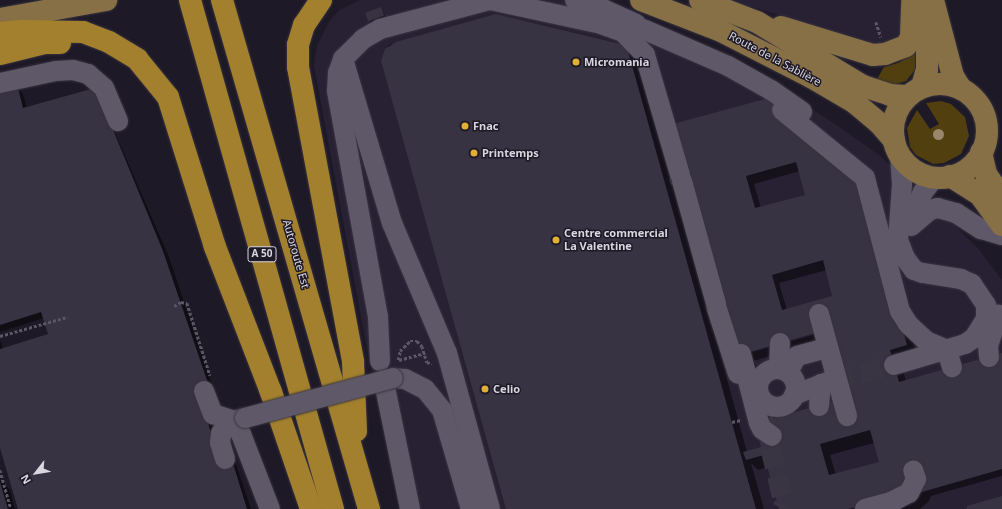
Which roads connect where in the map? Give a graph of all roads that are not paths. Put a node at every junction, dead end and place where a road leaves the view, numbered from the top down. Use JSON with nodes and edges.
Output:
{"nodes":[{"id":1,"x":106,"y":0,"type":"edge"},
{"id":2,"x":190,"y":0,"type":"edge"},
{"id":3,"x":222,"y":0,"type":"edge"},
{"id":4,"x":321,"y":0,"type":"edge"},
{"id":5,"x":333,"y":0,"type":"edge"},
{"id":6,"x":575,"y":0,"type":"edge"},
{"id":7,"x":641,"y":0,"type":"edge"},
{"id":8,"x":700,"y":0,"type":"edge"},
{"id":9,"x":914,"y":0,"type":"edge"},
{"id":10,"x":934,"y":0,"type":"edge"},
{"id":11,"x":0,"y":19,"type":"edge"},
{"id":12,"x":757,"y":22,"type":"junction"},
{"id":13,"x":643,"y":29,"type":"junction"},
{"id":14,"x":0,"y":33,"type":"edge"},
{"id":15,"x":0,"y":54,"type":"edge"},
{"id":16,"x":343,"y":59,"type":"junction"},
{"id":17,"x":0,"y":83,"type":"edge"},
{"id":18,"x":962,"y":89,"type":"junction"},
{"id":19,"x":915,"y":92,"type":"junction"},
{"id":20,"x":782,"y":110,"type":"dead end"},
{"id":21,"x":118,"y":121,"type":"dead end"},
{"id":22,"x":677,"y":123,"type":"dead end"},
{"id":23,"x":178,"y":132,"type":"junction"},
{"id":24,"x":833,"y":144,"type":"dead end"},
{"id":25,"x":897,"y":148,"type":"junction"},
{"id":26,"x":981,"y":152,"type":"junction"},
{"id":27,"x":942,"y":177,"type":"junction"},
{"id":28,"x":1002,"y":197,"type":"edge"},
{"id":29,"x":327,"y":222,"type":"junction"},
{"id":30,"x":1002,"y":225,"type":"edge"},
{"id":31,"x":912,"y":226,"type":"junction"},
{"id":32,"x":1002,"y":235,"type":"edge"},
{"id":33,"x":905,"y":258,"type":"junction"},
{"id":34,"x":972,"y":284,"type":"junction"},
{"id":35,"x":819,"y":314,"type":"dead end"},
{"id":36,"x":780,"y":343,"type":"dead end"},
{"id":37,"x":823,"y":349,"type":"dead end"},
{"id":38,"x":741,"y":354,"type":"dead end"},
{"id":39,"x":989,"y":357,"type":"dead end"},
{"id":40,"x":950,"y":358,"type":"junction"},
{"id":41,"x":894,"y":365,"type":"tunnel mouth"},
{"id":42,"x":390,"y":370,"type":"junction"},
{"id":43,"x":788,"y":378,"type":"junction"},
{"id":44,"x":207,"y":385,"type":"road end"},
{"id":45,"x":762,"y":403,"type":"junction"},
{"id":46,"x":819,"y":406,"type":"dead end"},
{"id":47,"x":847,"y":416,"type":"dead end"},
{"id":48,"x":240,"y":419,"type":"junction"},
{"id":49,"x":224,"y":459,"type":"dead end"},
{"id":50,"x":357,"y":464,"type":"junction"},
{"id":51,"x":913,"y":470,"type":"dead end"},
{"id":52,"x":270,"y":509,"type":"edge"},
{"id":53,"x":311,"y":509,"type":"edge"},
{"id":54,"x":333,"y":509,"type":"edge"},
{"id":55,"x":369,"y":509,"type":"edge"},
{"id":56,"x":410,"y":509,"type":"edge"},
{"id":57,"x":471,"y":509,"type":"edge"},
{"id":58,"x":490,"y":509,"type":"edge"},
{"id":59,"x":865,"y":509,"type":"edge"}],
"edges":[{"from":1,"to":11,"type":"main road"},
{"from":2,"to":54,"type":"highway","number":"A 50"},
{"from":3,"to":50,"type":"highway","name":"Autoroute Est","number":"A 50"},
{"from":4,"to":29,"type":"highway"},
{"from":5,"to":29,"type":"lane"},
{"from":6,"to":13,"type":"lane"},
{"from":7,"to":25,"type":"main road","name":"Route de la Sablière"},
{"from":8,"to":12,"type":"main road","name":"Route de la Sablière"},
{"from":9,"to":12,"type":"main road"},
{"from":9,"to":19,"type":"main road"},
{"from":10,"to":18,"type":"main road"},
{"from":12,"to":19,"type":"main road","name":"Route de la Sablière"},
{"from":13,"to":22,"type":"lane"},
{"from":13,"to":24,"type":"lane"},
{"from":14,"to":23,"type":"highway"},
{"from":15,"to":23,"type":"highway"},
{"from":16,"to":42,"type":"lane"},
{"from":16,"to":45,"type":"lane"},
{"from":16,"to":58,"type":"lane"},
{"from":17,"to":21,"type":"lane"},
{"from":18,"to":19,"type":"main road"},
{"from":18,"to":26,"type":"main road"},
{"from":19,"to":25,"type":"main road"},
{"from":20,"to":40,"type":"lane"},
{"from":23,"to":53,"type":"highway"},
{"from":25,"to":27,"type":"main road"},
{"from":25,"to":33,"type":"lane"},
{"from":26,"to":27,"type":"main road"},
{"from":26,"to":28,"type":"main road"},
{"from":27,"to":30,"type":"main road"},
{"from":27,"to":31,"type":"lane"},
{"from":29,"to":50,"type":"highway"},
{"from":31,"to":32,"type":"lane"},
{"from":31,"to":33,"type":"lane"},
{"from":33,"to":34,"type":"lane"},
{"from":34,"to":39,"type":"lane"},
{"from":34,"to":40,"type":"lane"},
{"from":35,"to":47,"type":"lane"},
{"from":36,"to":43,"type":"lane"},
{"from":37,"to":43,"type":"lane"},
{"from":38,"to":45,"type":"lane"},
{"from":40,"to":41,"type":"lane"},
{"from":42,"to":48,"type":"lane","bridge":true},
{"from":42,"to":56,"type":"lane"},
{"from":42,"to":57,"type":"lane"},
{"from":43,"to":45,"type":"lane"},
{"from":43,"to":45,"type":"lane"},
{"from":43,"to":46,"type":"lane"},
{"from":44,"to":48,"type":"lane"},
{"from":48,"to":49,"type":"lane"},
{"from":48,"to":52,"type":"lane"},
{"from":50,"to":55,"type":"highway","name":"Autoroute Est","number":"A 50"},
{"from":51,"to":59,"type":"lane"}]}
